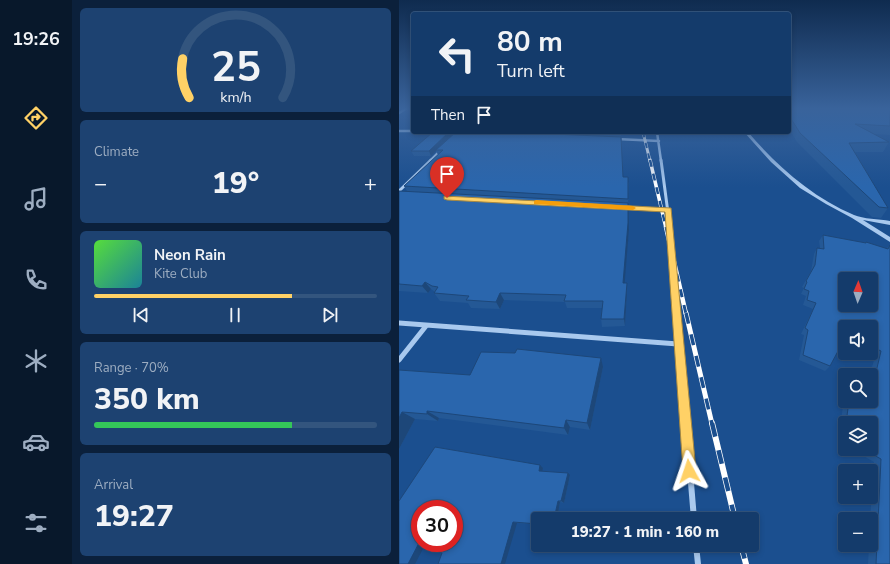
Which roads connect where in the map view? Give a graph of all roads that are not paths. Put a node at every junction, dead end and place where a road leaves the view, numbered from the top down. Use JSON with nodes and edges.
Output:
{"nodes":[{"id":1,"x":458,"y":134,"type":"edge"},
{"id":2,"x":658,"y":134,"type":"edge"},
{"id":3,"x":748,"y":134,"type":"edge"},
{"id":4,"x":454,"y":138,"type":"edge"},
{"id":5,"x":611,"y":139,"type":"edge"},
{"id":6,"x":659,"y":141,"type":"junction"},
{"id":7,"x":443,"y":149,"type":"edge"},
{"id":8,"x":399,"y":191,"type":"edge"},
{"id":9,"x":621,"y":207,"type":"edge"},
{"id":10,"x":668,"y":210,"type":"junction"},
{"id":11,"x":854,"y":217,"type":"junction"},
{"id":12,"x":890,"y":223,"type":"edge"},
{"id":13,"x":890,"y":240,"type":"edge"},
{"id":14,"x":399,"y":323,"type":"edge"},
{"id":15,"x":425,"y":326,"type":"junction"},
{"id":16,"x":678,"y":344,"type":"junction"},
{"id":17,"x":399,"y":360,"type":"edge"},
{"id":18,"x":693,"y":512,"type":"edge"},
{"id":19,"x":697,"y":552,"type":"edge"},
{"id":20,"x":698,"y":564,"type":"edge"}],
"edges":[{"from":1,"to":4,"type":"street"},
{"from":2,"to":6,"type":"street"},
{"from":3,"to":11,"type":"street"},
{"from":5,"to":6,"type":"street"},
{"from":6,"to":10,"type":"street"},
{"from":7,"to":8,"type":"street"},
{"from":9,"to":10,"type":"street"},
{"from":10,"to":16,"type":"street"},
{"from":11,"to":12,"type":"street"},
{"from":11,"to":13,"type":"street"},
{"from":14,"to":15,"type":"street"},
{"from":15,"to":16,"type":"street"},
{"from":15,"to":17,"type":"street"},
{"from":16,"to":18,"type":"street"},
{"from":19,"to":20,"type":"street"}]}
